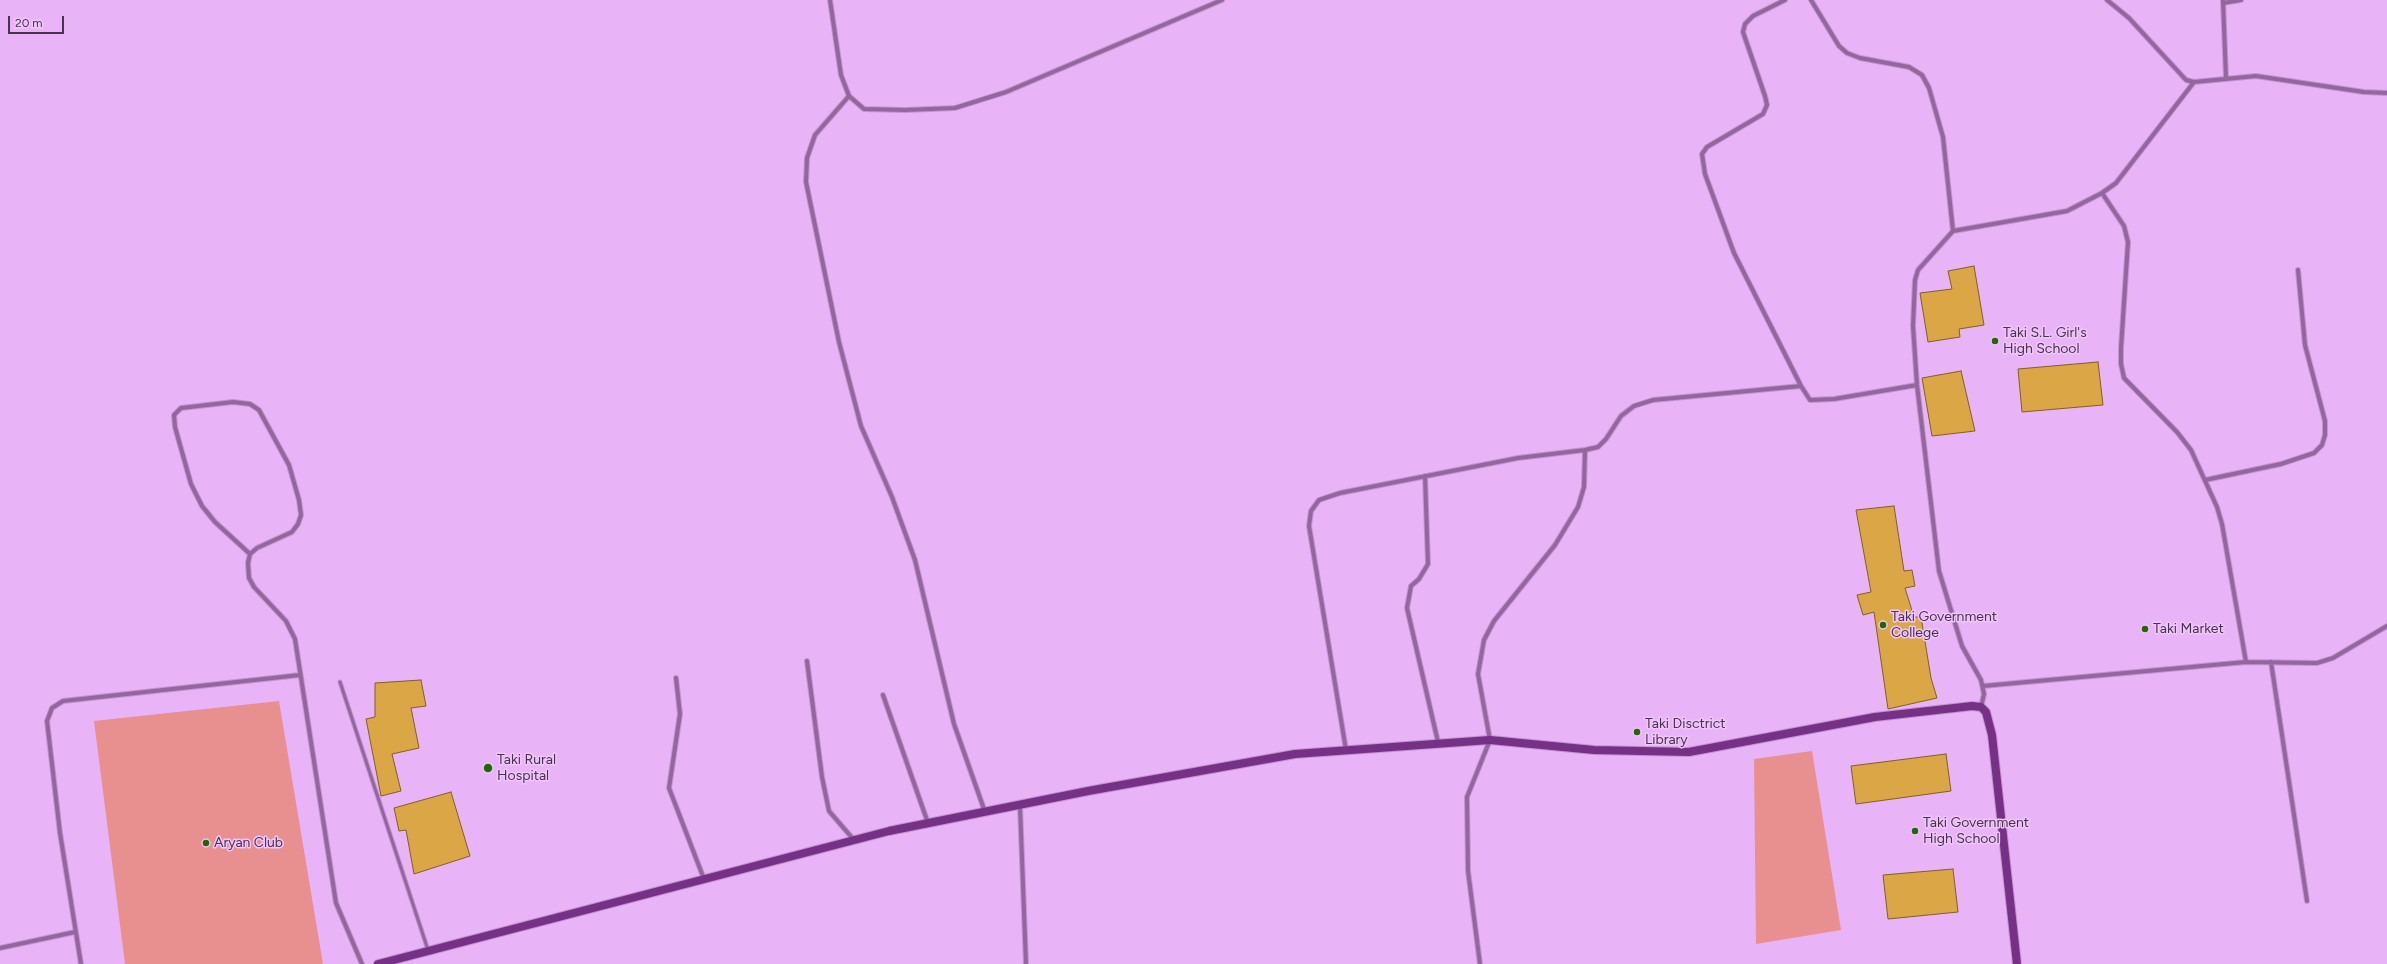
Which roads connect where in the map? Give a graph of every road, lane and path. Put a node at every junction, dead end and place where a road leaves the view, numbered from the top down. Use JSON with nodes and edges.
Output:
{"nodes":[{"id":1,"x":830,"y":0,"type":"edge"},
{"id":2,"x":1222,"y":0,"type":"edge"},
{"id":3,"x":1785,"y":0,"type":"edge"},
{"id":4,"x":1811,"y":0,"type":"edge"},
{"id":5,"x":2107,"y":0,"type":"edge"},
{"id":6,"x":2241,"y":0,"type":"edge"},
{"id":7,"x":2223,"y":2,"type":"edge"},
{"id":8,"x":2226,"y":78,"type":"junction"},
{"id":9,"x":2194,"y":82,"type":"junction"},
{"id":10,"x":2387,"y":93,"type":"edge"},
{"id":11,"x":849,"y":96,"type":"junction"},
{"id":12,"x":2102,"y":193,"type":"junction"},
{"id":13,"x":1952,"y":231,"type":"junction"},
{"id":14,"x":2298,"y":270,"type":"dead end"},
{"id":15,"x":1917,"y":385,"type":"junction"},
{"id":16,"x":1801,"y":386,"type":"junction"},
{"id":17,"x":1585,"y":450,"type":"junction"},
{"id":18,"x":1425,"y":476,"type":"junction"},
{"id":19,"x":2205,"y":480,"type":"junction"},
{"id":20,"x":250,"y":554,"type":"junction"},
{"id":21,"x":2387,"y":626,"type":"edge"},
{"id":22,"x":807,"y":661,"type":"dead end"},
{"id":23,"x":2246,"y":662,"type":"junction"},
{"id":24,"x":2271,"y":662,"type":"junction"},
{"id":25,"x":300,"y":675,"type":"junction"},
{"id":26,"x":676,"y":678,"type":"dead end"},
{"id":27,"x":340,"y":682,"type":"dead end"},
{"id":28,"x":1983,"y":686,"type":"junction"},
{"id":29,"x":883,"y":695,"type":"dead end"},
{"id":30,"x":1981,"y":707,"type":"junction"},
{"id":31,"x":1490,"y":740,"type":"junction"},
{"id":32,"x":1438,"y":742,"type":"junction"},
{"id":33,"x":1346,"y":750,"type":"junction"},
{"id":34,"x":1020,"y":806,"type":"junction"},
{"id":35,"x":985,"y":812,"type":"junction"},
{"id":36,"x":928,"y":823,"type":"junction"},
{"id":37,"x":854,"y":840,"type":"junction"},
{"id":38,"x":704,"y":880,"type":"junction"},
{"id":39,"x":2307,"y":901,"type":"dead end"},
{"id":40,"x":75,"y":932,"type":"junction"},
{"id":41,"x":0,"y":948,"type":"edge"},
{"id":42,"x":428,"y":951,"type":"junction"},
{"id":43,"x":81,"y":964,"type":"edge"},
{"id":44,"x":362,"y":964,"type":"edge"},
{"id":45,"x":378,"y":964,"type":"edge"},
{"id":46,"x":1026,"y":964,"type":"edge"},
{"id":47,"x":1480,"y":964,"type":"edge"},
{"id":48,"x":2017,"y":964,"type":"edge"}],
"edges":[{"from":1,"to":11,"type":"street"},
{"from":2,"to":11,"type":"street"},
{"from":3,"to":16,"type":"street"},
{"from":4,"to":13,"type":"street"},
{"from":5,"to":9,"type":"street"},
{"from":6,"to":7,"type":"street"},
{"from":7,"to":8,"type":"street"},
{"from":8,"to":9,"type":"street"},
{"from":8,"to":10,"type":"street"},
{"from":9,"to":12,"type":"street"},
{"from":11,"to":35,"type":"street"},
{"from":12,"to":13,"type":"street"},
{"from":12,"to":19,"type":"street"},
{"from":13,"to":15,"type":"street"},
{"from":14,"to":19,"type":"street"},
{"from":15,"to":16,"type":"street"},
{"from":15,"to":28,"type":"street"},
{"from":16,"to":17,"type":"street"},
{"from":17,"to":18,"type":"street"},
{"from":17,"to":31,"type":"street"},
{"from":18,"to":32,"type":"street"},
{"from":18,"to":33,"type":"street"},
{"from":19,"to":23,"type":"street"},
{"from":20,"to":20,"type":"street"},
{"from":20,"to":25,"type":"street"},
{"from":21,"to":24,"type":"street"},
{"from":22,"to":37,"type":"street"},
{"from":23,"to":24,"type":"street"},
{"from":23,"to":28,"type":"street"},
{"from":24,"to":39,"type":"street"},
{"from":25,"to":40,"type":"street"},
{"from":25,"to":44,"type":"street"},
{"from":26,"to":38,"type":"street"},
{"from":27,"to":42,"type":"lane"},
{"from":28,"to":30,"type":"street"},
{"from":29,"to":36,"type":"street"},
{"from":30,"to":31,"type":"street"},
{"from":30,"to":48,"type":"street"},
{"from":31,"to":32,"type":"street"},
{"from":31,"to":47,"type":"street"},
{"from":32,"to":33,"type":"street"},
{"from":33,"to":34,"type":"street"},
{"from":34,"to":35,"type":"street"},
{"from":34,"to":46,"type":"street"},
{"from":35,"to":36,"type":"street"},
{"from":36,"to":37,"type":"street"},
{"from":37,"to":38,"type":"street"},
{"from":38,"to":42,"type":"street"},
{"from":40,"to":41,"type":"street"},
{"from":40,"to":43,"type":"street"},
{"from":42,"to":45,"type":"street"}]}
